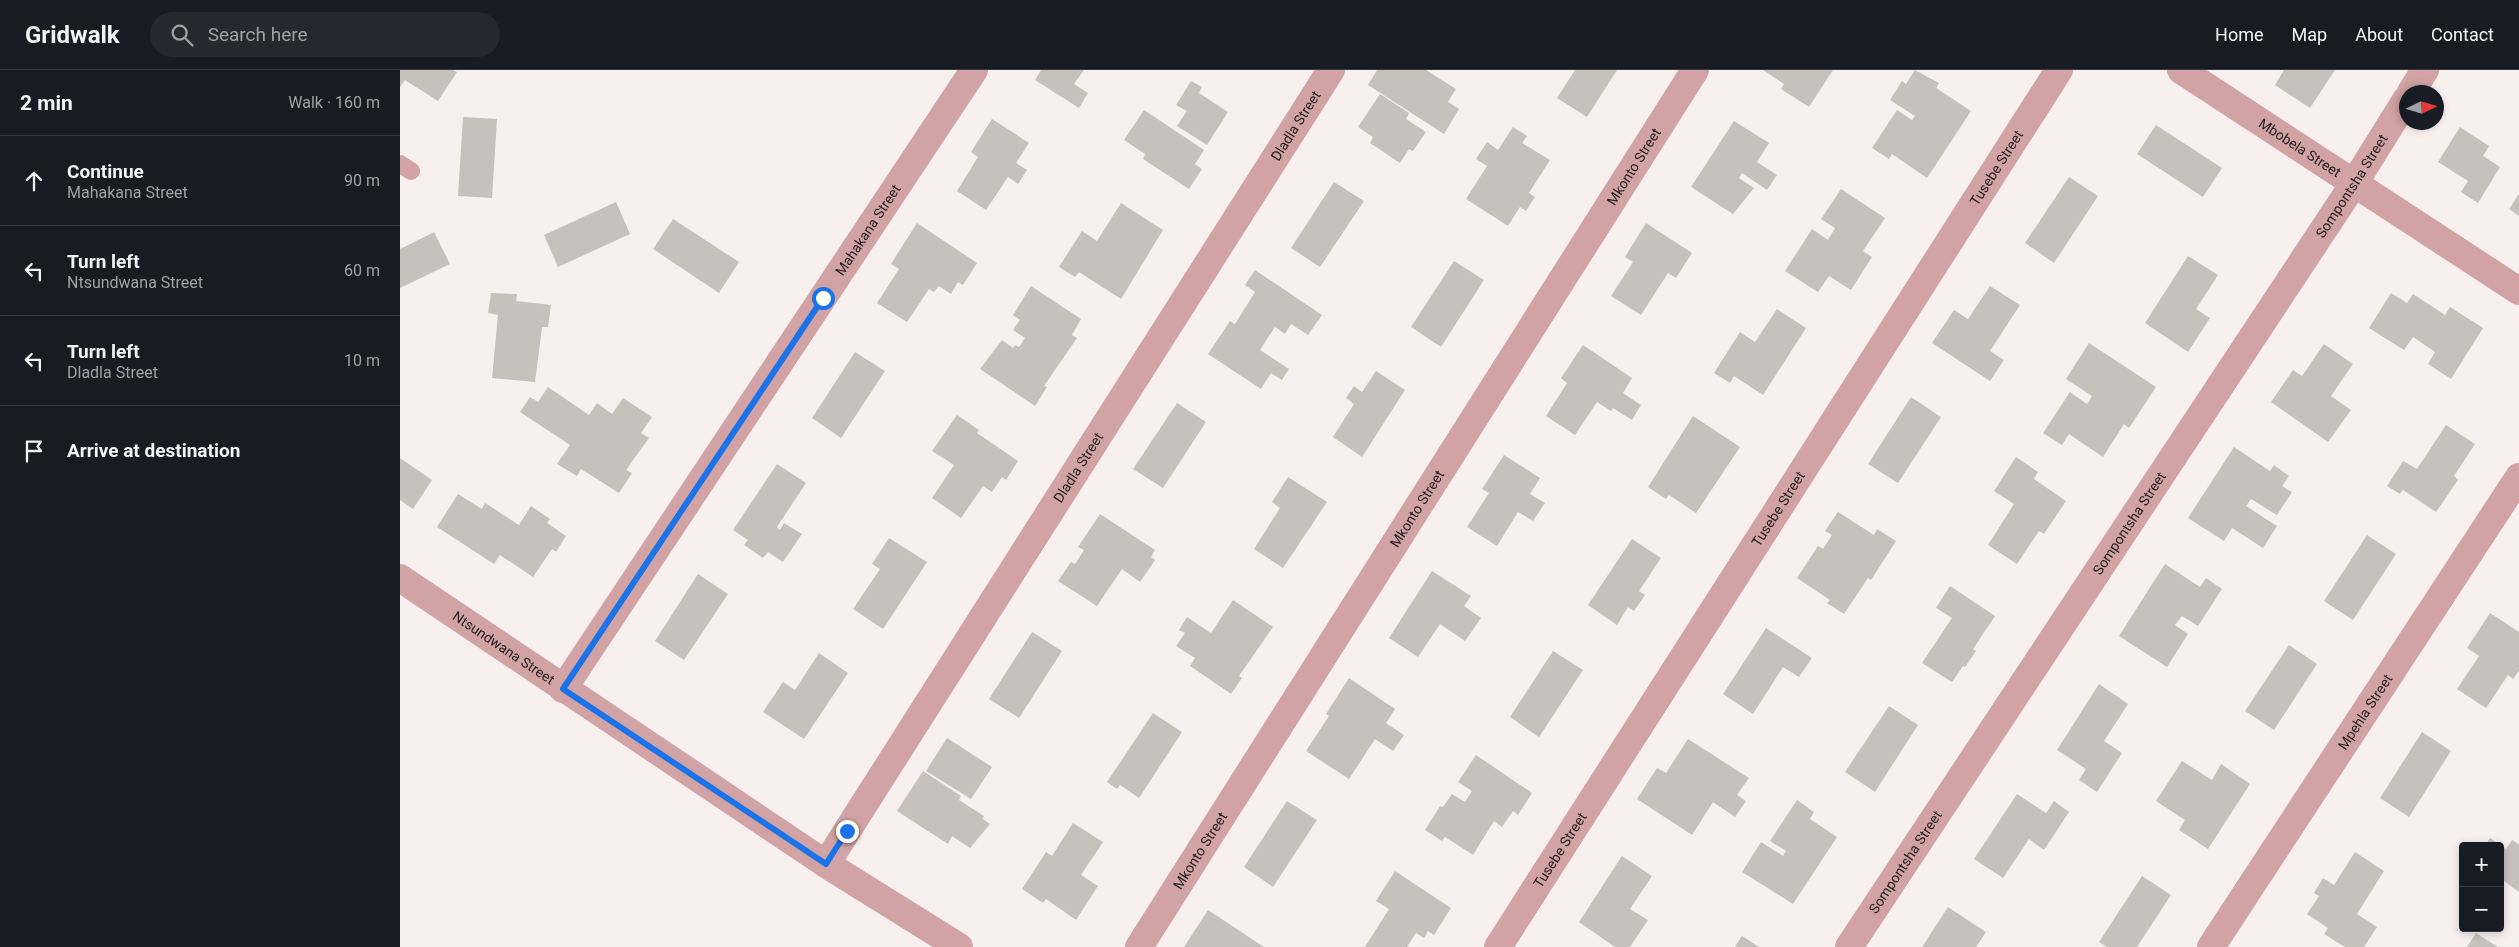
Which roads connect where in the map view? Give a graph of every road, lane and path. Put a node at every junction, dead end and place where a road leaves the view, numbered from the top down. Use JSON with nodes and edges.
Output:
{"nodes":[{"id":1,"x":974,"y":70,"type":"edge"},
{"id":2,"x":1331,"y":70,"type":"edge"},
{"id":3,"x":1695,"y":70,"type":"edge"},
{"id":4,"x":2059,"y":70,"type":"edge"},
{"id":5,"x":2181,"y":70,"type":"edge"},
{"id":6,"x":2425,"y":70,"type":"edge"},
{"id":7,"x":2415,"y":85,"type":"edge"},
{"id":8,"x":2399,"y":111,"type":"edge"},
{"id":9,"x":2355,"y":182,"type":"junction"},
{"id":10,"x":2519,"y":291,"type":"edge"},
{"id":11,"x":2519,"y":477,"type":"edge"},
{"id":12,"x":400,"y":578,"type":"edge"},
{"id":13,"x":563,"y":689,"type":"junction"},
{"id":14,"x":826,"y":864,"type":"junction"},
{"id":15,"x":959,"y":947,"type":"edge"},
{"id":16,"x":1139,"y":947,"type":"edge"},
{"id":17,"x":1498,"y":947,"type":"edge"},
{"id":18,"x":1849,"y":947,"type":"edge"},
{"id":19,"x":2211,"y":947,"type":"edge"}],
"edges":[{"from":1,"to":13,"type":"street","name":"Mahakana Street"},
{"from":2,"to":14,"type":"street","name":"Dladla Street"},
{"from":3,"to":16,"type":"street","name":"Mkonto Street"},
{"from":4,"to":17,"type":"street","name":"Tusebe Street"},
{"from":5,"to":9,"type":"street","name":"Mbobela Street"},
{"from":6,"to":7,"type":"street"},
{"from":8,"to":9,"type":"street","name":"Sompontsha Street"},
{"from":9,"to":10,"type":"street","name":"Mbobela Street"},
{"from":9,"to":18,"type":"street","name":"Sompontsha Street"},
{"from":11,"to":19,"type":"street","name":"Mpehla Street"},
{"from":12,"to":13,"type":"street","name":"Ntsundwana Street"},
{"from":13,"to":14,"type":"street","name":"Ntsundwana Street"},
{"from":14,"to":15,"type":"street","name":"Ntsundwana Street"}]}
